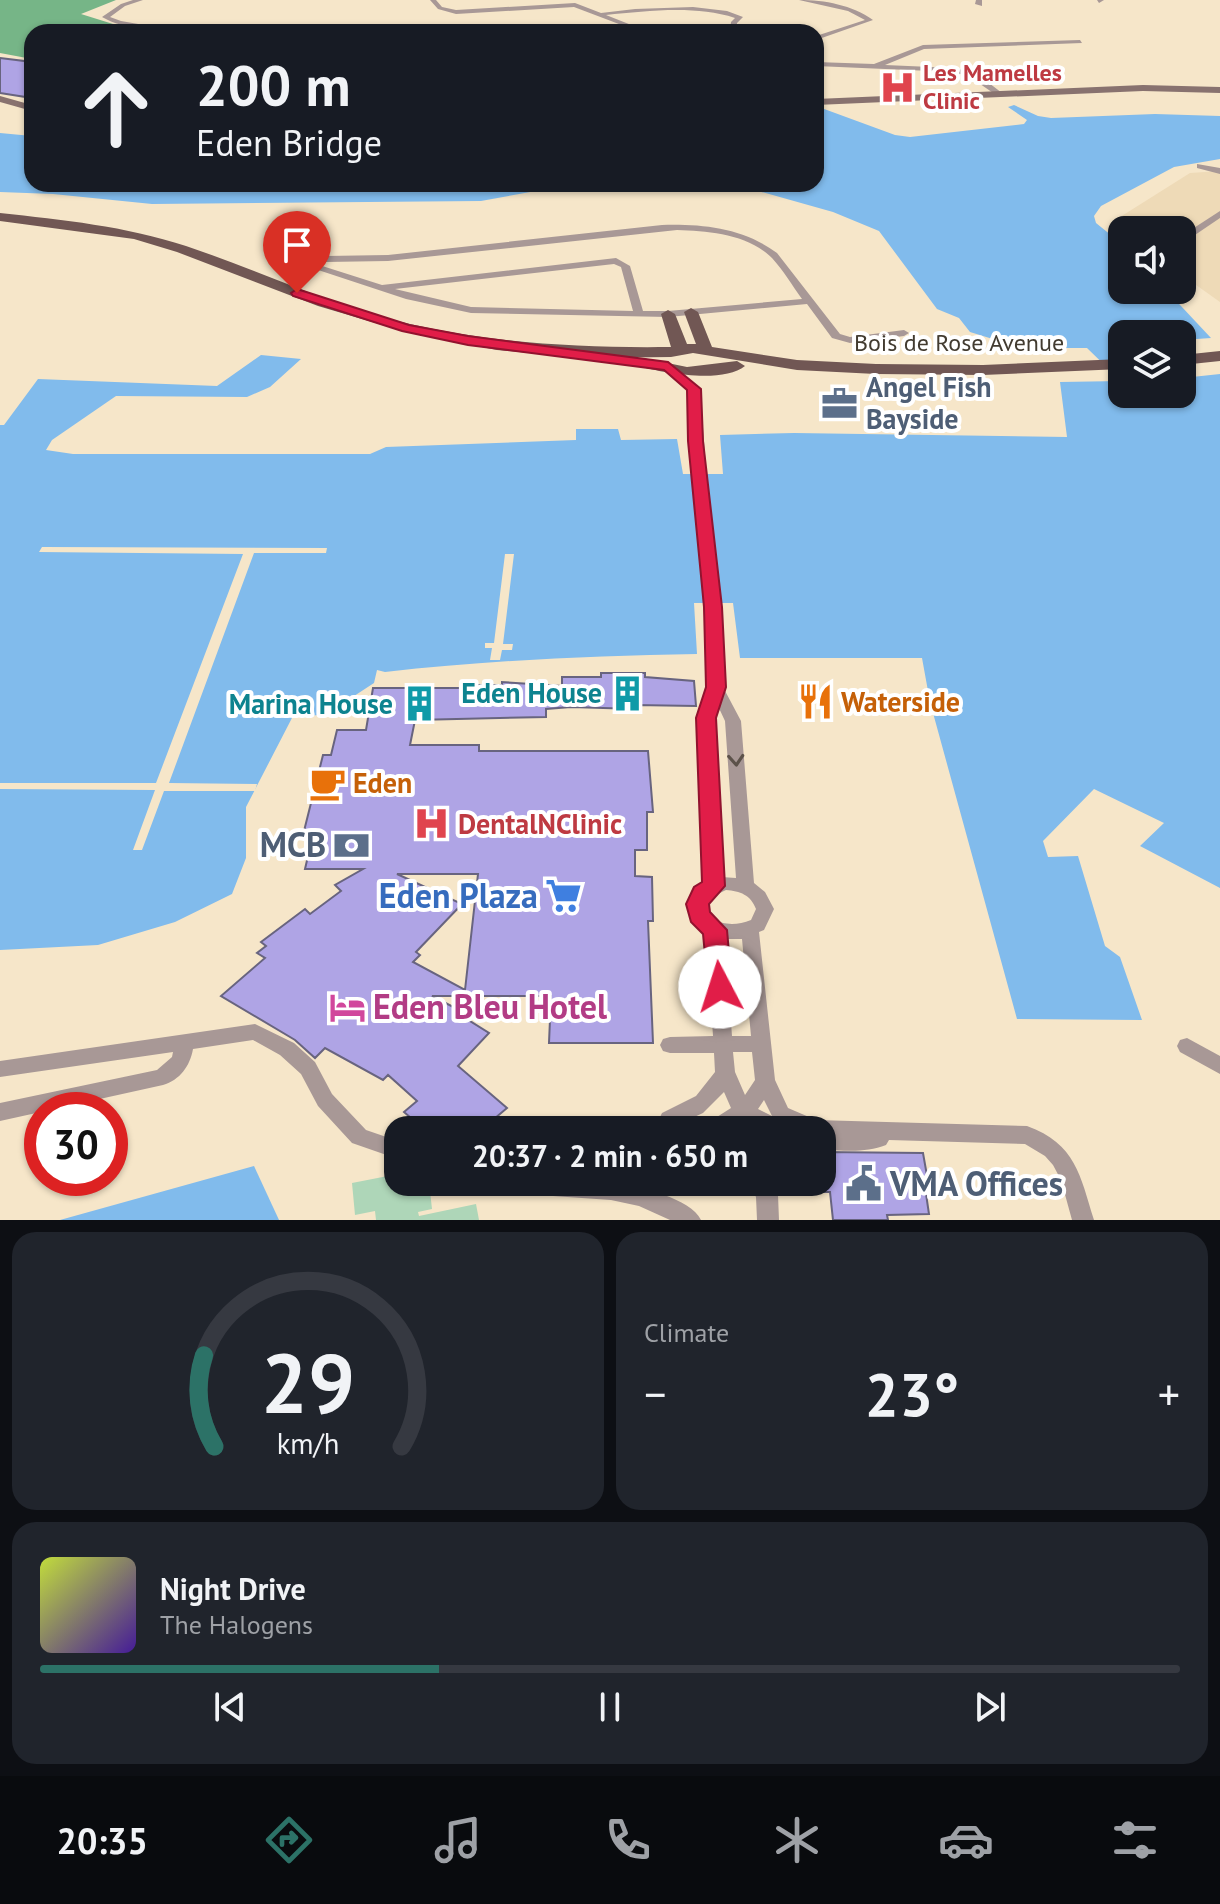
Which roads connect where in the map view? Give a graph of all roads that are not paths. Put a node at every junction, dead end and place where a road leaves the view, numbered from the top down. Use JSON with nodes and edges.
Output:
{"nodes":[{"id":1,"x":140,"y":0,"type":"edge"},
{"id":2,"x":433,"y":0,"type":"edge"},
{"id":3,"x":802,"y":0,"type":"edge"},
{"id":4,"x":599,"y":13,"type":"junction"},
{"id":5,"x":127,"y":24,"type":"edge"},
{"id":6,"x":626,"y":24,"type":"edge"},
{"id":7,"x":734,"y":24,"type":"edge"},
{"id":8,"x":824,"y":35,"type":"edge"},
{"id":9,"x":1080,"y":42,"type":"dead end"},
{"id":10,"x":824,"y":65,"type":"edge"},
{"id":11,"x":871,"y":68,"type":"junction"},
{"id":12,"x":1220,"y":90,"type":"edge"},
{"id":13,"x":999,"y":95,"type":"junction"},
{"id":14,"x":0,"y":99,"type":"edge"},
{"id":15,"x":824,"y":102,"type":"edge"},
{"id":16,"x":24,"y":106,"type":"edge"},
{"id":17,"x":1200,"y":166,"type":"dead end"},
{"id":18,"x":1220,"y":171,"type":"edge"},
{"id":19,"x":1220,"y":214,"type":"edge"},
{"id":20,"x":0,"y":217,"type":"edge"},
{"id":21,"x":1196,"y":230,"type":"edge"},
{"id":22,"x":375,"y":288,"type":"junction"},
{"id":23,"x":809,"y":301,"type":"junction"},
{"id":24,"x":691,"y":312,"type":"junction"},
{"id":25,"x":639,"y":314,"type":"junction"},
{"id":26,"x":668,"y":314,"type":"junction"},
{"id":27,"x":904,"y":333,"type":"dead end"},
{"id":28,"x":1220,"y":356,"type":"edge"},
{"id":29,"x":673,"y":359,"type":"junction"},
{"id":30,"x":1196,"y":359,"type":"edge"},
{"id":31,"x":709,"y":360,"type":"junction"},
{"id":32,"x":1108,"y":365,"type":"edge"},
{"id":33,"x":694,"y":389,"type":"junction"},
{"id":34,"x":716,"y":687,"type":"junction"},
{"id":35,"x":713,"y":886,"type":"junction"},
{"id":36,"x":745,"y":886,"type":"junction"},
{"id":37,"x":715,"y":930,"type":"junction"},
{"id":38,"x":750,"y":931,"type":"junction"},
{"id":39,"x":724,"y":1044,"type":"junction"},
{"id":40,"x":761,"y":1044,"type":"junction"},
{"id":41,"x":184,"y":1045,"type":"junction"},
{"id":42,"x":670,"y":1045,"type":"dead end"},
{"id":43,"x":1187,"y":1046,"type":"dead end"},
{"id":44,"x":1220,"y":1066,"type":"edge"},
{"id":45,"x":0,"y":1069,"type":"edge"},
{"id":46,"x":725,"y":1072,"type":"junction"},
{"id":47,"x":765,"y":1080,"type":"junction"},
{"id":48,"x":743,"y":1111,"type":"junction"},
{"id":49,"x":0,"y":1112,"type":"edge"},
{"id":50,"x":684,"y":1116,"type":"edge"},
{"id":51,"x":735,"y":1116,"type":"edge"},
{"id":52,"x":752,"y":1116,"type":"edge"},
{"id":53,"x":947,"y":1132,"type":"junction"},
{"id":54,"x":836,"y":1141,"type":"edge"},
{"id":55,"x":384,"y":1145,"type":"edge"},
{"id":56,"x":634,"y":1196,"type":"edge"},
{"id":57,"x":767,"y":1196,"type":"edge"},
{"id":58,"x":690,"y":1220,"type":"edge"},
{"id":59,"x":768,"y":1220,"type":"edge"},
{"id":60,"x":1083,"y":1220,"type":"edge"}],
"edges":[{"from":1,"to":5,"type":"street"},
{"from":2,"to":4,"type":"street"},
{"from":3,"to":8,"type":"street"},
{"from":4,"to":6,"type":"street"},
{"from":4,"to":7,"type":"street"},
{"from":9,"to":11,"type":"street"},
{"from":10,"to":11,"type":"street"},
{"from":11,"to":13,"type":"street"},
{"from":12,"to":13,"type":"main road"},
{"from":13,"to":15,"type":"main road"},
{"from":14,"to":16,"type":"main road"},
{"from":17,"to":18,"type":"street"},
{"from":19,"to":21,"type":"street"},
{"from":20,"to":29,"type":"main road"},
{"from":22,"to":23,"type":"street"},
{"from":22,"to":25,"type":"street"},
{"from":22,"to":25,"type":"street"},
{"from":23,"to":24,"type":"street"},
{"from":23,"to":27,"type":"street"},
{"from":24,"to":26,"type":"street"},
{"from":24,"to":31,"type":"main road"},
{"from":25,"to":26,"type":"street"},
{"from":26,"to":29,"type":"main road"},
{"from":28,"to":30,"type":"main road"},
{"from":29,"to":31,"type":"main road"},
{"from":29,"to":31,"type":"main road"},
{"from":29,"to":33,"type":"main road"},
{"from":31,"to":32,"type":"main road","name":"Bois de Rose Avenue"},
{"from":31,"to":33,"type":"main road"},
{"from":33,"to":34,"type":"street"},
{"from":34,"to":35,"type":"street"},
{"from":34,"to":36,"type":"street","one_way":true},
{"from":35,"to":36,"type":"street"},
{"from":35,"to":37,"type":"street"},
{"from":36,"to":38,"type":"street"},
{"from":37,"to":38,"type":"street"},
{"from":37,"to":39,"type":"street"},
{"from":38,"to":40,"type":"street"},
{"from":39,"to":40,"type":"street"},
{"from":39,"to":42,"type":"street"},
{"from":39,"to":46,"type":"street"},
{"from":40,"to":47,"type":"street"},
{"from":41,"to":45,"type":"street"},
{"from":41,"to":49,"type":"street"},
{"from":41,"to":55,"type":"street"},
{"from":43,"to":44,"type":"street"},
{"from":46,"to":48,"type":"street"},
{"from":46,"to":50,"type":"street"},
{"from":47,"to":48,"type":"street"},
{"from":47,"to":53,"type":"street"},
{"from":48,"to":51,"type":"street"},
{"from":48,"to":52,"type":"street"},
{"from":53,"to":54,"type":"street"},
{"from":53,"to":60,"type":"street"},
{"from":56,"to":58,"type":"street"},
{"from":57,"to":59,"type":"street"}]}
